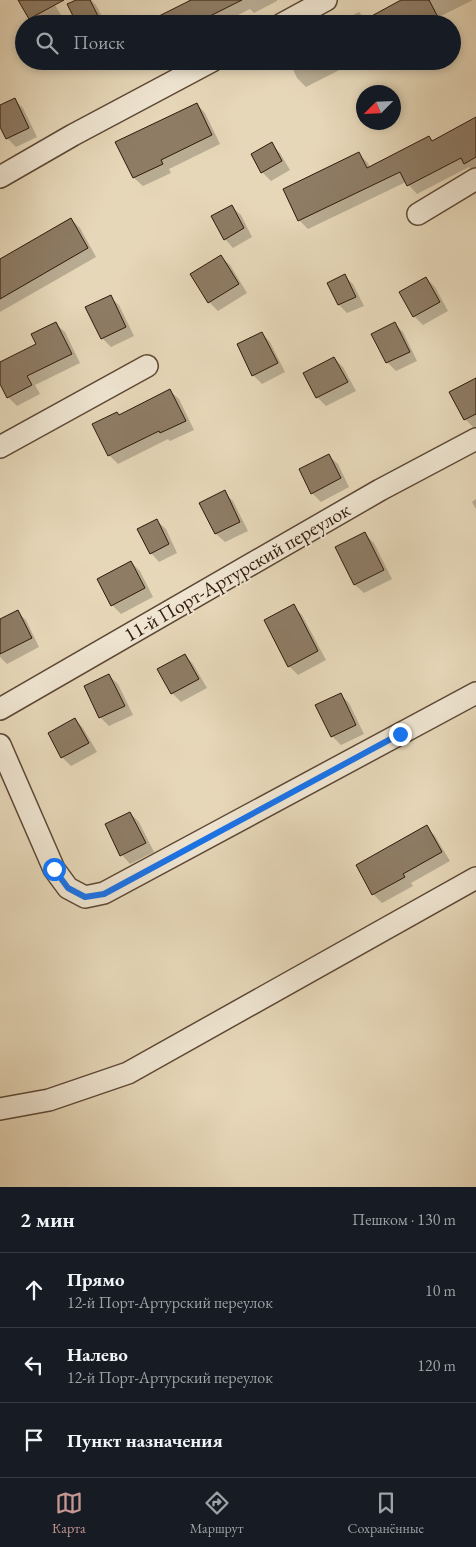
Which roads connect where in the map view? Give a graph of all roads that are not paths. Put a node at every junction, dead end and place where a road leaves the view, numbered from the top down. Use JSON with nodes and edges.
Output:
{"nodes":[{"id":1,"x":326,"y":0,"type":"edge"},
{"id":2,"x":298,"y":15,"type":"edge"},
{"id":3,"x":195,"y":70,"type":"edge"},
{"id":4,"x":0,"y":178,"type":"edge"},
{"id":5,"x":476,"y":179,"type":"edge"},
{"id":6,"x":418,"y":214,"type":"dead end"},
{"id":7,"x":147,"y":366,"type":"dead end"},
{"id":8,"x":476,"y":439,"type":"edge"},
{"id":9,"x":0,"y":447,"type":"edge"},
{"id":10,"x":476,"y":693,"type":"edge"},
{"id":11,"x":0,"y":709,"type":"edge"},
{"id":12,"x":0,"y":745,"type":"edge"},
{"id":13,"x":476,"y":878,"type":"edge"},
{"id":14,"x":0,"y":1109,"type":"edge"}],
"edges":[{"from":1,"to":2,"type":"street"},
{"from":3,"to":4,"type":"street"},
{"from":5,"to":6,"type":"street"},
{"from":7,"to":9,"type":"street"},
{"from":8,"to":11,"type":"street","name":"11-й Порт-Артурский переулок"},
{"from":10,"to":12,"type":"street"},
{"from":13,"to":14,"type":"street"}]}
